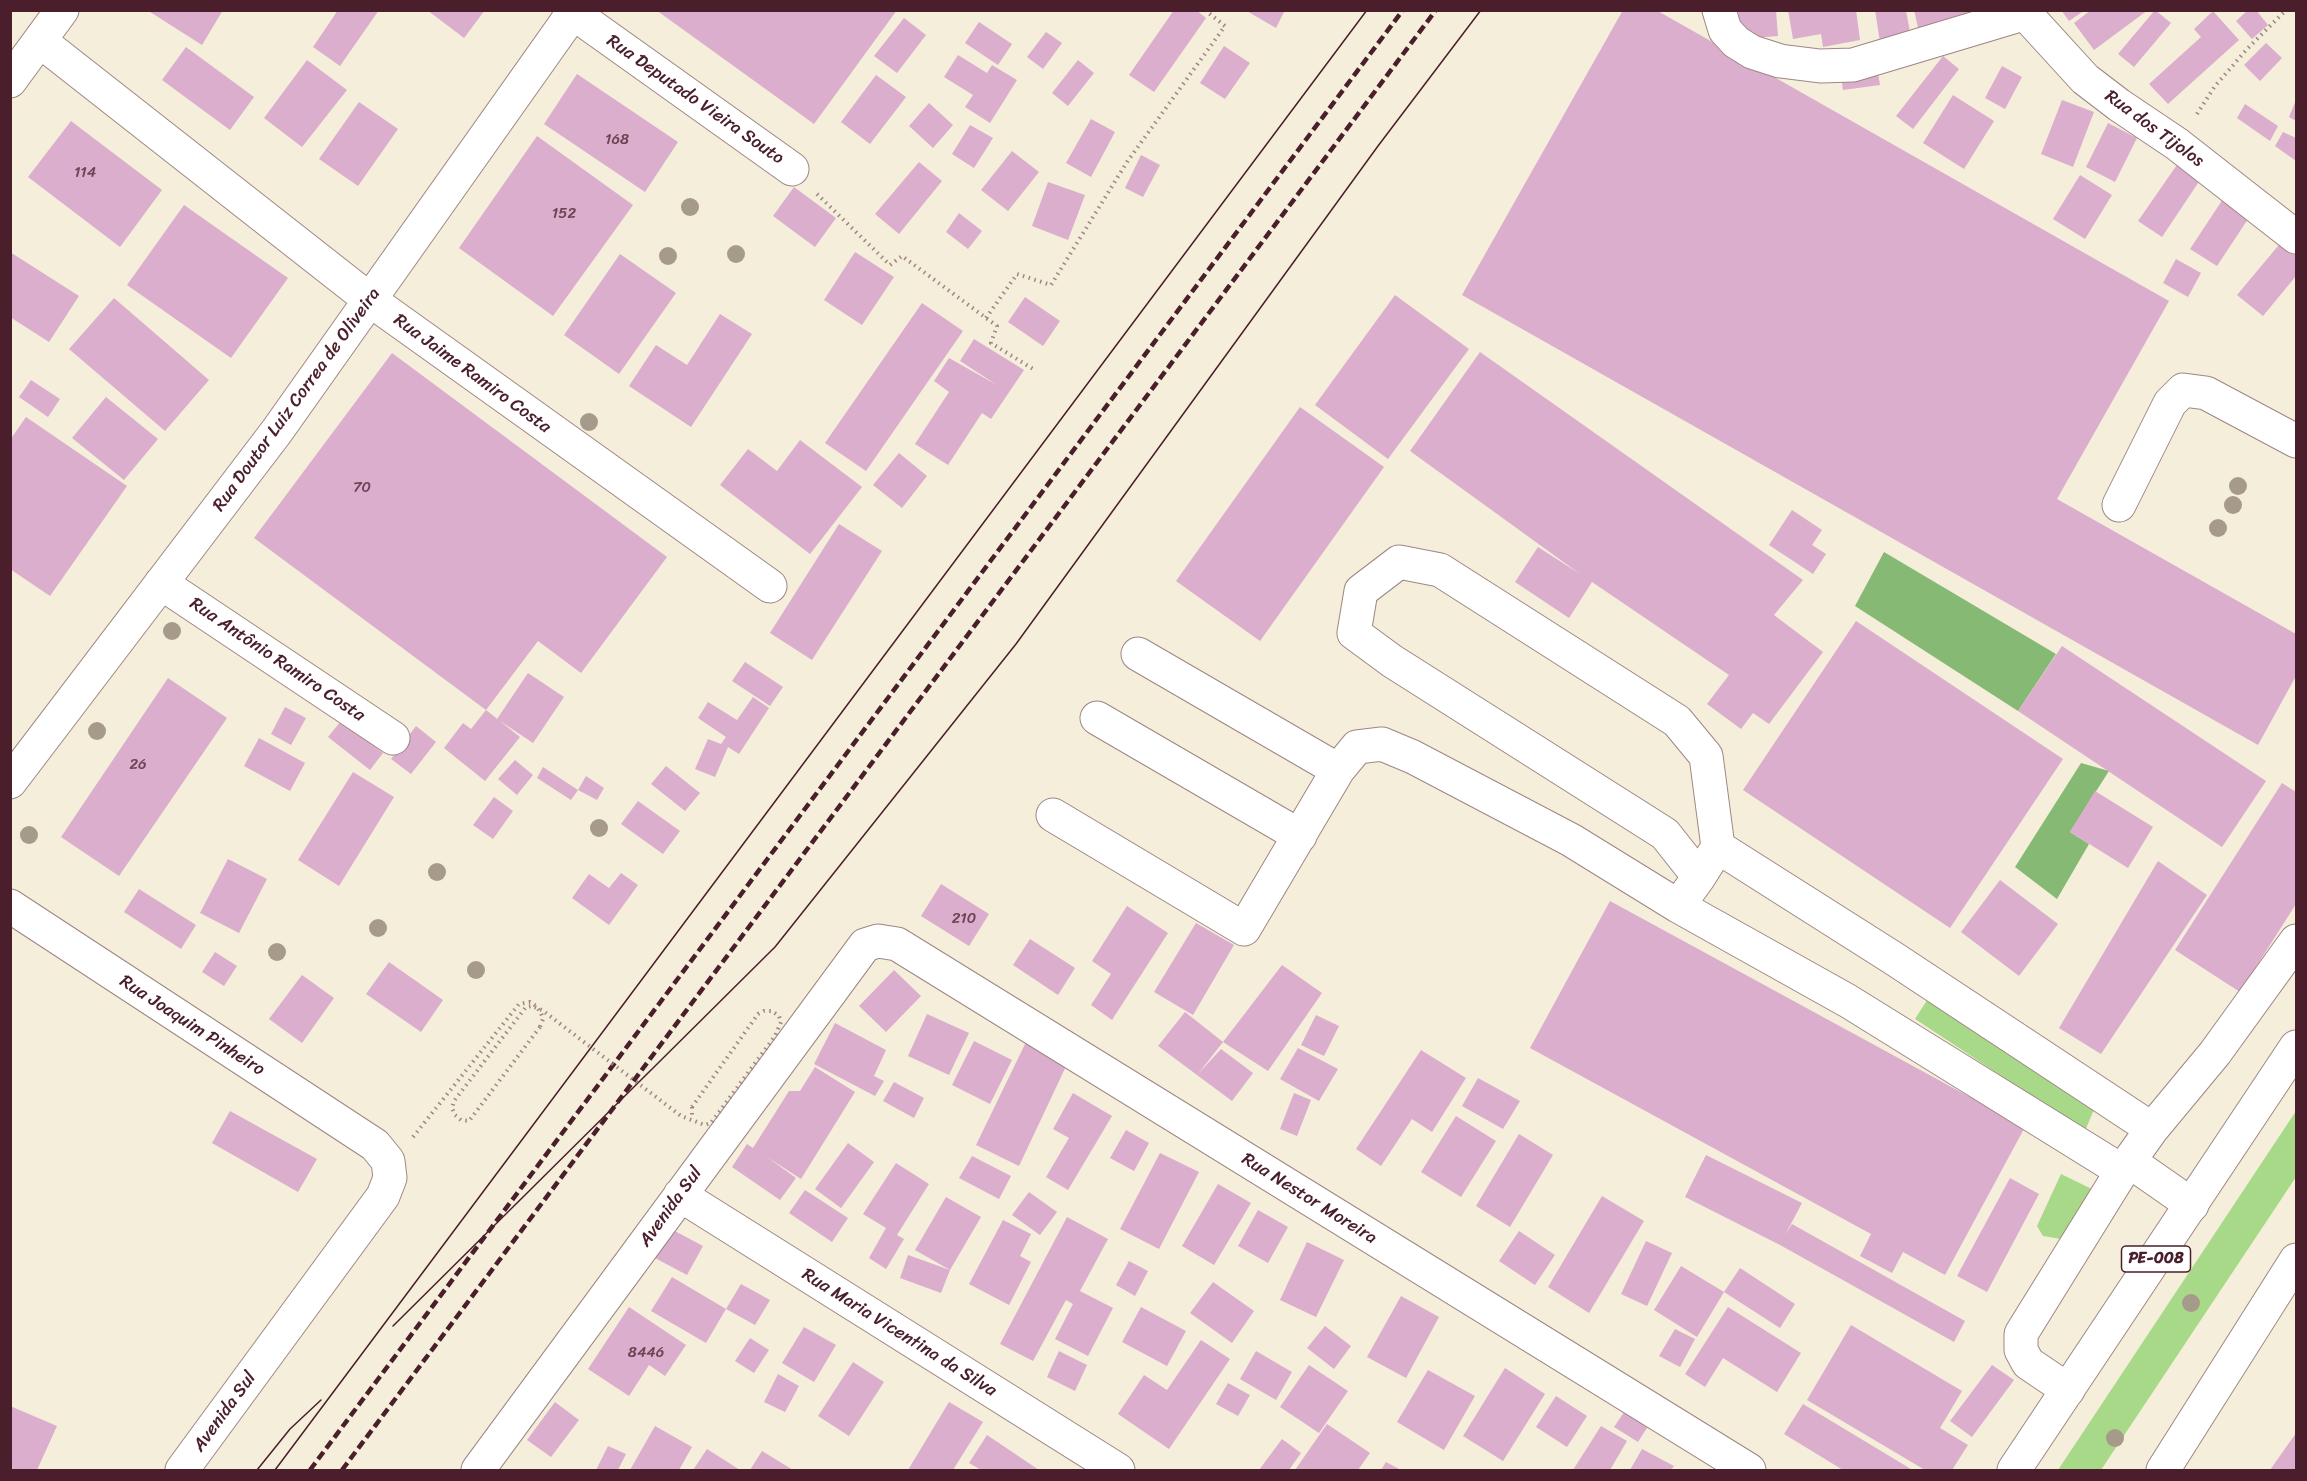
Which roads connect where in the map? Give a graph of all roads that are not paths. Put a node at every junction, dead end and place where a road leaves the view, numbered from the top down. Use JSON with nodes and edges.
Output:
{"nodes":[{"id":1,"x":62,"y":10,"type":"edge"},
{"id":2,"x":1719,"y":10,"type":"edge"},
{"id":3,"x":572,"y":11,"type":"edge"},
{"id":4,"x":2022,"y":12,"type":"edge"},
{"id":5,"x":40,"y":41,"type":"junction"},
{"id":6,"x":10,"y":81,"type":"edge"},
{"id":7,"x":792,"y":169,"type":"road end"},
{"id":8,"x":2296,"y":237,"type":"edge"},
{"id":9,"x":370,"y":300,"type":"junction"},
{"id":10,"x":2296,"y":441,"type":"edge"},
{"id":11,"x":2119,"y":506,"type":"dead end"},
{"id":12,"x":161,"y":583,"type":"junction"},
{"id":13,"x":770,"y":586,"type":"dead end"},
{"id":14,"x":1137,"y":654,"type":"dead end"},
{"id":15,"x":1097,"y":718,"type":"dead end"},
{"id":16,"x":393,"y":738,"type":"dead end"},
{"id":17,"x":1338,"y":770,"type":"junction"},
{"id":18,"x":10,"y":783,"type":"edge"},
{"id":19,"x":1053,"y":815,"type":"dead end"},
{"id":20,"x":1300,"y":836,"type":"junction"},
{"id":21,"x":1718,"y":847,"type":"junction"},
{"id":22,"x":1699,"y":877,"type":"junction"},
{"id":23,"x":10,"y":906,"type":"edge"},
{"id":24,"x":1678,"y":906,"type":"junction"},
{"id":25,"x":2296,"y":940,"type":"edge"},
{"id":26,"x":864,"y":945,"type":"joint"},
{"id":27,"x":2296,"y":1047,"type":"edge"},
{"id":28,"x":2152,"y":1129,"type":"junction"},
{"id":29,"x":375,"y":1145,"type":"joint"},
{"id":30,"x":2125,"y":1166,"type":"junction"},
{"id":31,"x":680,"y":1195,"type":"junction"},
{"id":32,"x":2192,"y":1205,"type":"junction"},
{"id":33,"x":2296,"y":1260,"type":"edge"},
{"id":34,"x":2068,"y":1390,"type":"junction"},
{"id":35,"x":182,"y":1470,"type":"edge"},
{"id":36,"x":478,"y":1470,"type":"edge"},
{"id":37,"x":1118,"y":1470,"type":"edge"},
{"id":38,"x":1749,"y":1470,"type":"edge"},
{"id":39,"x":2013,"y":1470,"type":"edge"},
{"id":40,"x":2163,"y":1470,"type":"edge"}],
"edges":[{"from":1,"to":5,"type":"main road"},
{"from":2,"to":4,"type":"main road"},
{"from":3,"to":7,"type":"main road","name":"Rua Deputado Vieira Souto"},
{"from":3,"to":9,"type":"main road","name":"Rua Doutor Luiz Correa de Oliveira"},
{"from":4,"to":8,"type":"main road","name":"Rua dos Tijolos"},
{"from":5,"to":6,"type":"main road"},
{"from":5,"to":9,"type":"main road","name":"Rua Jaime Ramiro Costa"},
{"from":9,"to":12,"type":"main road","name":"Rua Doutor Luiz Correa de Oliveira"},
{"from":9,"to":13,"type":"main road","name":"Rua Jaime Ramiro Costa"},
{"from":10,"to":11,"type":"main road"},
{"from":12,"to":16,"type":"main road","name":"Rua Antônio Ramiro Costa"},
{"from":12,"to":18,"type":"main road","name":"Rua Doutor Luiz Correa de Oliveira"},
{"from":14,"to":17,"type":"main road"},
{"from":15,"to":20,"type":"main road"},
{"from":17,"to":20,"type":"main road"},
{"from":17,"to":24,"type":"main road"},
{"from":19,"to":20,"type":"main road"},
{"from":21,"to":22,"type":"main road"},
{"from":21,"to":22,"type":"main road"},
{"from":21,"to":28,"type":"main road"},
{"from":22,"to":24,"type":"main road"},
{"from":23,"to":29,"type":"main road","name":"Rua Joaquim Pinheiro"},
{"from":24,"to":30,"type":"main road"},
{"from":25,"to":28,"type":"main road"},
{"from":26,"to":31,"type":"main road","name":"Avenida Sul"},
{"from":26,"to":38,"type":"main road","name":"Rua Nestor Moreira"},
{"from":27,"to":32,"type":"main road","number":"PE-008"},
{"from":28,"to":30,"type":"main road"},
{"from":29,"to":35,"type":"main road","name":"Avenida Sul"},
{"from":30,"to":32,"type":"main road"},
{"from":30,"to":34,"type":"main road"},
{"from":31,"to":36,"type":"main road","name":"Avenida Sul"},
{"from":31,"to":37,"type":"main road","name":"Rua Maria Vicentina da Silva"},
{"from":32,"to":34,"type":"main road","number":"PE-008"},
{"from":33,"to":40,"type":"main road"},
{"from":34,"to":39,"type":"main road","number":"PE-008"}]}
